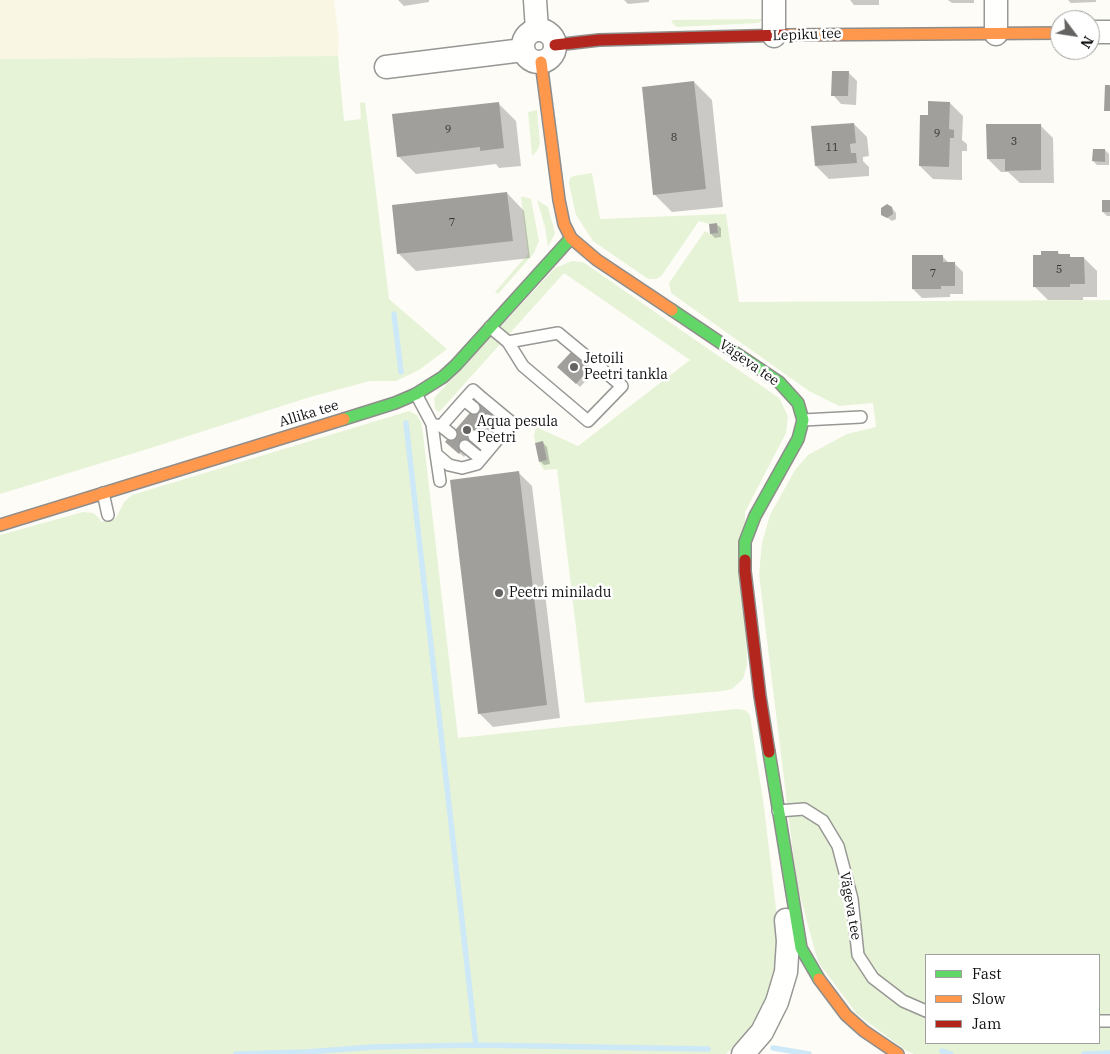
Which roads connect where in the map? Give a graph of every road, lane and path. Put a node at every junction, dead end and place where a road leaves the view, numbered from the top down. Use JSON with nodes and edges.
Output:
{"nodes":[{"id":1,"x":535,"y":0,"type":"edge"},
{"id":2,"x":774,"y":0,"type":"edge"},
{"id":3,"x":996,"y":0,"type":"edge"},
{"id":4,"x":1050,"y":33,"type":"edge"},
{"id":5,"x":996,"y":34,"type":"junction"},
{"id":6,"x":774,"y":36,"type":"junction"},
{"id":7,"x":540,"y":52,"type":"junction"},
{"id":8,"x":386,"y":67,"type":"dead end"},
{"id":9,"x":570,"y":238,"type":"junction"},
{"id":10,"x":490,"y":327,"type":"junction"},
{"id":11,"x":508,"y":342,"type":"junction"},
{"id":12,"x":416,"y":394,"type":"junction"},
{"id":13,"x":464,"y":400,"type":"junction"},
{"id":14,"x":474,"y":408,"type":"dead end"},
{"id":15,"x":450,"y":417,"type":"junction"},
{"id":16,"x":861,"y":417,"type":"dead end"},
{"id":17,"x":487,"y":420,"type":"dead end"},
{"id":18,"x":803,"y":420,"type":"junction"},
{"id":19,"x":437,"y":425,"type":"junction"},
{"id":20,"x":459,"y":425,"type":"dead end"},
{"id":21,"x":502,"y":433,"type":"junction"},
{"id":22,"x":451,"y":434,"type":"dead end"},
{"id":23,"x":474,"y":436,"type":"dead end"},
{"id":24,"x":465,"y":446,"type":"dead end"},
{"id":25,"x":489,"y":449,"type":"junction"},
{"id":26,"x":436,"y":454,"type":"junction"},
{"id":27,"x":481,"y":459,"type":"junction"},
{"id":28,"x":440,"y":481,"type":"dead end"},
{"id":29,"x":103,"y":493,"type":"junction"},
{"id":30,"x":108,"y":514,"type":"dead end"},
{"id":31,"x":0,"y":525,"type":"edge"},
{"id":32,"x":778,"y":811,"type":"junction"},
{"id":33,"x":780,"y":834,"type":"junction"},
{"id":34,"x":925,"y":1011,"type":"edge"},
{"id":35,"x":743,"y":1054,"type":"edge"},
{"id":36,"x":898,"y":1054,"type":"edge"}],
"edges":[{"from":1,"to":7,"type":"street"},
{"from":2,"to":6,"type":"street"},
{"from":3,"to":5,"type":"street"},
{"from":4,"to":5,"type":"street","name":"Lepiku tee"},
{"from":5,"to":6,"type":"street","name":"Lepiku tee"},
{"from":6,"to":7,"type":"street","name":"Lepiku tee"},
{"from":7,"to":8,"type":"street","name":"Lepiku tee"},
{"from":7,"to":9,"type":"street"},
{"from":9,"to":10,"type":"street","name":"Allika tee"},
{"from":9,"to":18,"type":"street","name":"Vägeva tee"},
{"from":10,"to":11,"type":"lane"},
{"from":10,"to":12,"type":"street","name":"Allika tee"},
{"from":11,"to":11,"type":"lane"},
{"from":12,"to":19,"type":"lane"},
{"from":12,"to":29,"type":"street","name":"Allika tee"},
{"from":13,"to":14,"type":"lane"},
{"from":13,"to":15,"type":"lane"},
{"from":13,"to":21,"type":"lane"},
{"from":15,"to":19,"type":"lane"},
{"from":15,"to":20,"type":"lane"},
{"from":16,"to":18,"type":"lane"},
{"from":17,"to":21,"type":"lane"},
{"from":18,"to":32,"type":"street"},
{"from":19,"to":22,"type":"lane"},
{"from":19,"to":26,"type":"lane"},
{"from":21,"to":25,"type":"lane"},
{"from":23,"to":25,"type":"lane"},
{"from":24,"to":27,"type":"lane"},
{"from":25,"to":27,"type":"lane"},
{"from":26,"to":27,"type":"lane"},
{"from":26,"to":28,"type":"lane"},
{"from":29,"to":30,"type":"lane"},
{"from":29,"to":31,"type":"street","name":"Allika tee"},
{"from":32,"to":33,"type":"street"},
{"from":32,"to":34,"type":"lane","name":"Vägeva tee"},
{"from":33,"to":35,"type":"street"},
{"from":33,"to":36,"type":"street"}]}
